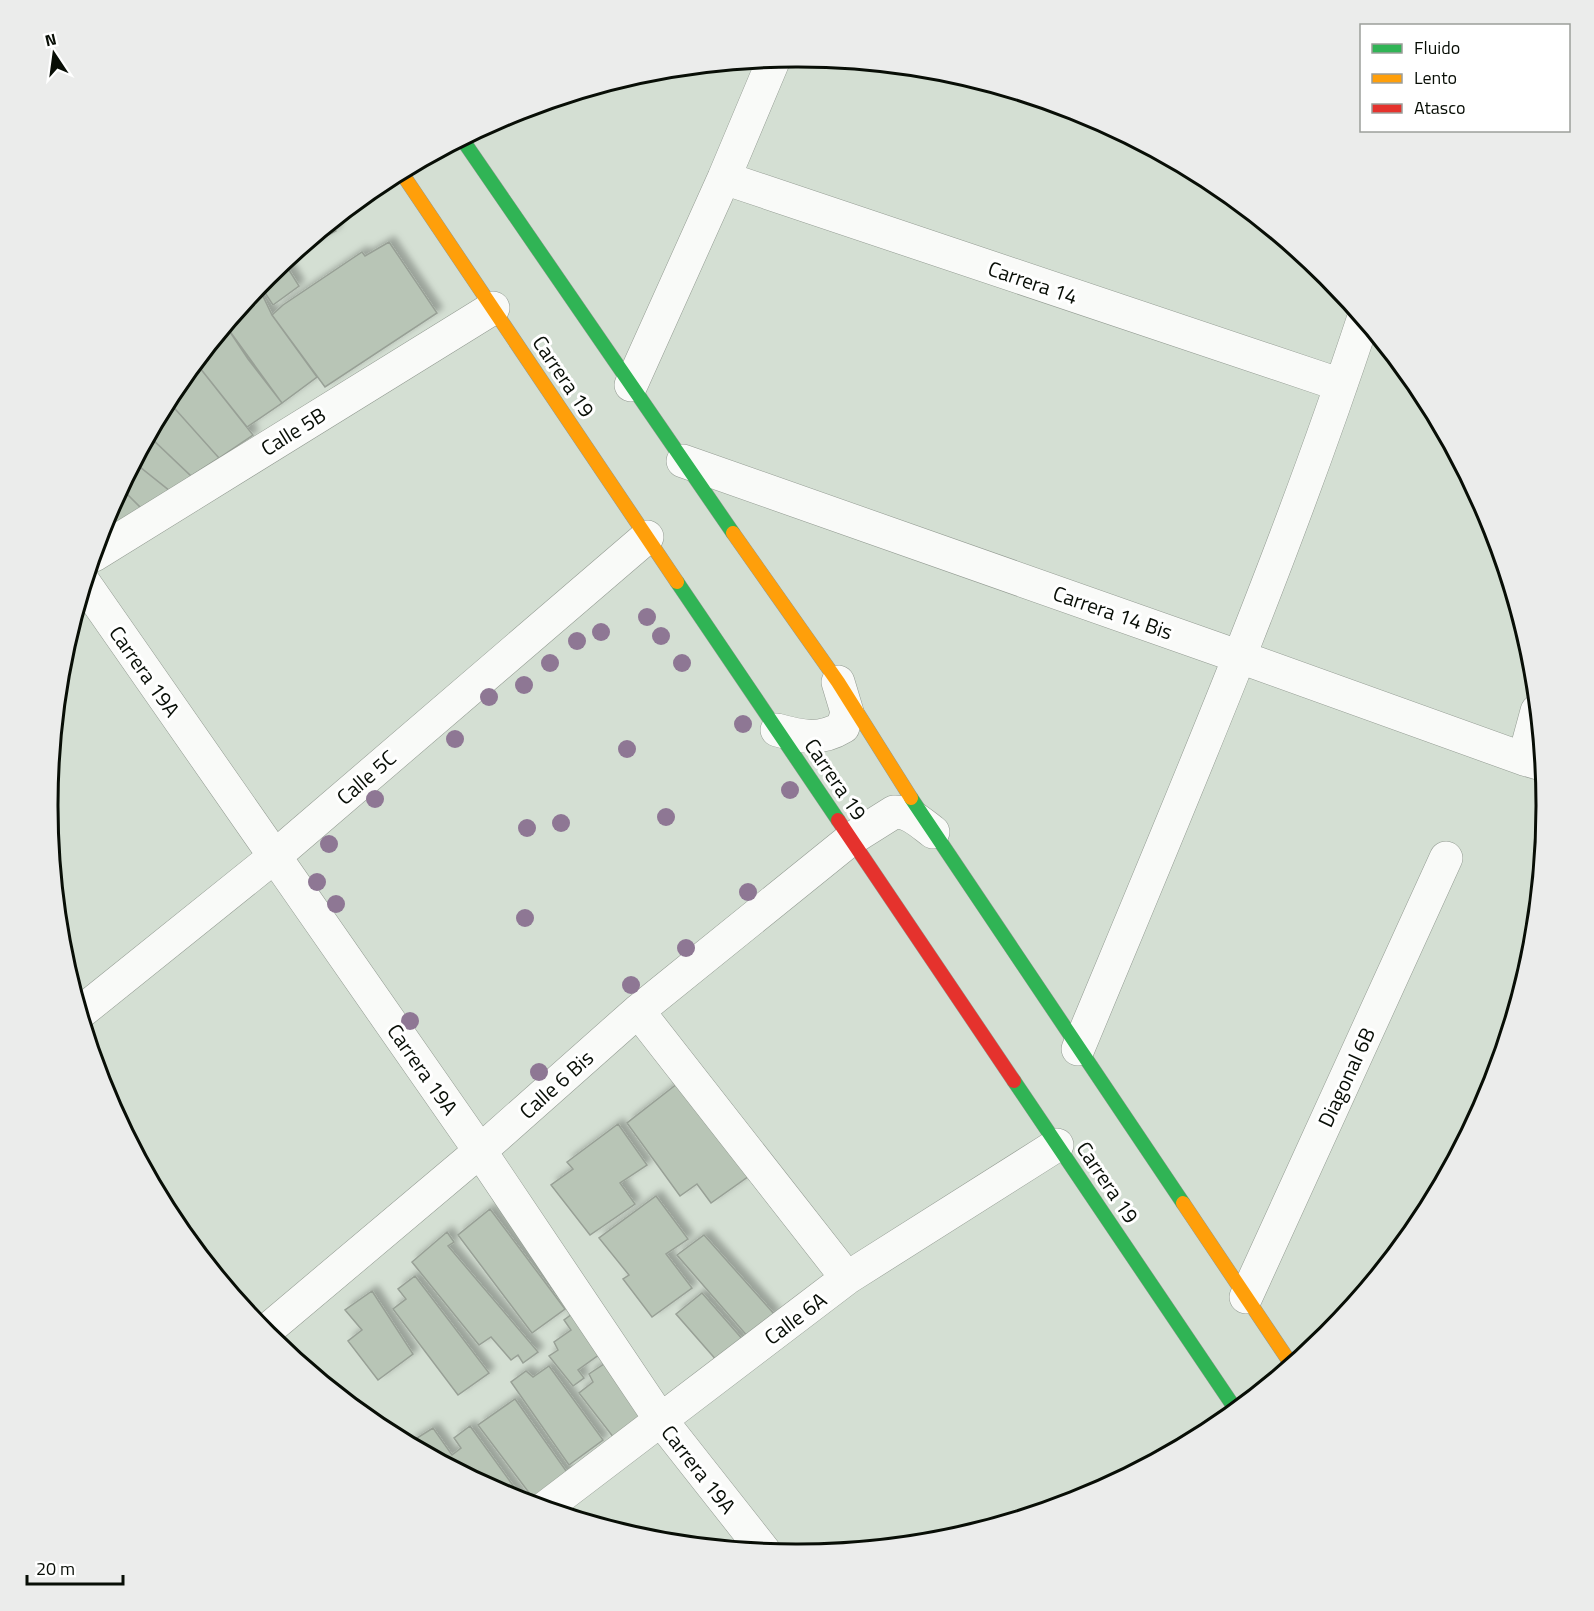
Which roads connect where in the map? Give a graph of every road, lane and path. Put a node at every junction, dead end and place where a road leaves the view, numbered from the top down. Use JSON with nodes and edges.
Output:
{"nodes":[{"id":1,"x":770,"y":68,"type":"edge"},
{"id":2,"x":466,"y":145,"type":"edge"},
{"id":3,"x":724,"y":178,"type":"junction"},
{"id":4,"x":406,"y":179,"type":"edge"},
{"id":5,"x":493,"y":308,"type":"junction"},
{"id":6,"x":1360,"y":329,"type":"edge"},
{"id":7,"x":632,"y":385,"type":"junction"},
{"id":8,"x":1341,"y":385,"type":"junction"},
{"id":9,"x":683,"y":461,"type":"junction"},
{"id":10,"x":647,"y":537,"type":"junction"},
{"id":11,"x":106,"y":548,"type":"edge"},
{"id":12,"x":91,"y":592,"type":"edge"},
{"id":13,"x":1240,"y":657,"type":"junction"},
{"id":14,"x":838,"y":682,"type":"junction"},
{"id":15,"x":777,"y":730,"type":"junction"},
{"id":16,"x":1533,"y":761,"type":"edge"},
{"id":17,"x":933,"y":832,"type":"junction"},
{"id":18,"x":851,"y":839,"type":"junction"},
{"id":19,"x":274,"y":856,"type":"junction"},
{"id":20,"x":1446,"y":858,"type":"dead end"},
{"id":21,"x":87,"y":1007,"type":"edge"},
{"id":22,"x":638,"y":1011,"type":"junction"},
{"id":23,"x":1078,"y":1049,"type":"junction"},
{"id":24,"x":1057,"y":1145,"type":"junction"},
{"id":25,"x":480,"y":1151,"type":"junction"},
{"id":26,"x":848,"y":1278,"type":"junction"},
{"id":27,"x":1246,"y":1297,"type":"junction"},
{"id":28,"x":273,"y":1326,"type":"edge"},
{"id":29,"x":1287,"y":1358,"type":"edge"},
{"id":30,"x":1231,"y":1403,"type":"edge"},
{"id":31,"x":660,"y":1419,"type":"junction"},
{"id":32,"x":552,"y":1502,"type":"edge"},
{"id":33,"x":757,"y":1542,"type":"edge"}],
"edges":[{"from":1,"to":3,"type":"street"},
{"from":2,"to":7,"type":"highway"},
{"from":3,"to":7,"type":"street"},
{"from":3,"to":8,"type":"street","name":"Carrera 14"},
{"from":4,"to":5,"type":"highway","name":"Carrera 19"},
{"from":5,"to":10,"type":"highway","name":"Carrera 19"},
{"from":5,"to":11,"type":"street","name":"Calle 5B"},
{"from":6,"to":8,"type":"street"},
{"from":7,"to":9,"type":"highway"},
{"from":8,"to":13,"type":"street"},
{"from":9,"to":13,"type":"street","name":"Carrera 14 Bis"},
{"from":9,"to":14,"type":"highway"},
{"from":10,"to":15,"type":"highway","name":"Carrera 19"},
{"from":10,"to":19,"type":"street","name":"Calle 5C"},
{"from":12,"to":19,"type":"street","name":"Carrera 19A"},
{"from":13,"to":16,"type":"street","name":"Carrera 14 Bis"},
{"from":13,"to":23,"type":"street"},
{"from":14,"to":15,"type":"street"},
{"from":14,"to":17,"type":"highway"},
{"from":15,"to":18,"type":"highway","name":"Carrera 19"},
{"from":17,"to":18,"type":"street","name":"Calle 6 Bis"},
{"from":17,"to":23,"type":"highway"},
{"from":18,"to":22,"type":"street","name":"Calle 6 Bis"},
{"from":18,"to":24,"type":"highway","name":"Carrera 19"},
{"from":19,"to":21,"type":"street","name":"Calle 5C"},
{"from":19,"to":25,"type":"street","name":"Carrera 19A"},
{"from":20,"to":27,"type":"street","name":"Diagonal 6B"},
{"from":22,"to":25,"type":"street","name":"Calle 6 Bis"},
{"from":22,"to":26,"type":"street"},
{"from":23,"to":27,"type":"highway"},
{"from":24,"to":26,"type":"street","name":"Calle 6A"},
{"from":24,"to":30,"type":"highway","name":"Carrera 19"},
{"from":25,"to":28,"type":"street","name":"Calle 6 Bis"},
{"from":25,"to":31,"type":"street","name":"Carrera 19A"},
{"from":26,"to":31,"type":"street","name":"Calle 6A"},
{"from":27,"to":29,"type":"highway"},
{"from":31,"to":32,"type":"street","name":"Calle 6A"},
{"from":31,"to":33,"type":"street","name":"Carrera 19A"}]}
